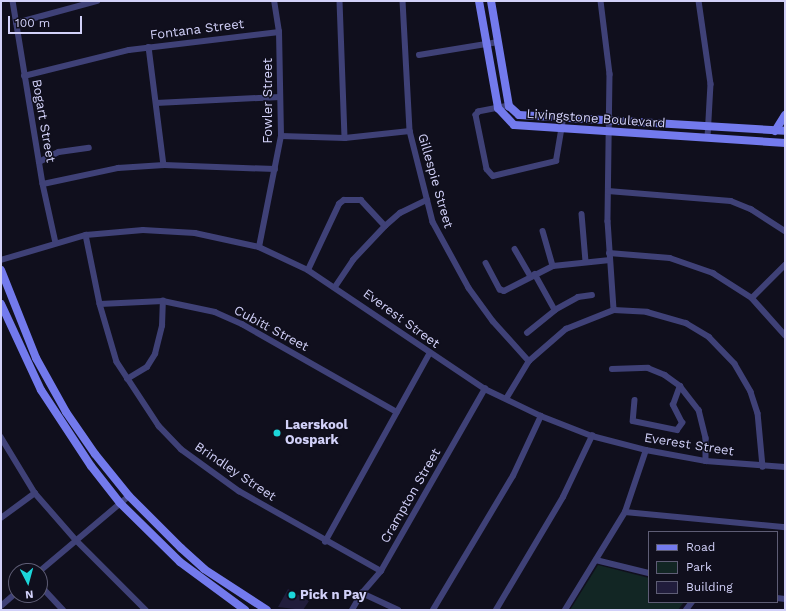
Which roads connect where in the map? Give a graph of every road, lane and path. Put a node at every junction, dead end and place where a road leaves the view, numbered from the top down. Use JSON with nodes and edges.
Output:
{"nodes":[{"id":1,"x":13,"y":1,"type":"edge"},
{"id":2,"x":97,"y":1,"type":"edge"},
{"id":3,"x":274,"y":1,"type":"edge"},
{"id":4,"x":340,"y":1,"type":"edge"},
{"id":5,"x":403,"y":1,"type":"edge"},
{"id":6,"x":479,"y":1,"type":"edge"},
{"id":7,"x":491,"y":1,"type":"edge"},
{"id":8,"x":601,"y":1,"type":"edge"},
{"id":9,"x":699,"y":1,"type":"edge"},
{"id":10,"x":16,"y":22,"type":"junction"},
{"id":11,"x":279,"y":32,"type":"junction"},
{"id":12,"x":498,"y":42,"type":"junction"},
{"id":13,"x":486,"y":44,"type":"junction"},
{"id":14,"x":149,"y":47,"type":"junction"},
{"id":15,"x":419,"y":55,"type":"dead end"},
{"id":16,"x":24,"y":76,"type":"junction"},
{"id":17,"x":280,"y":97,"type":"junction"},
{"id":18,"x":156,"y":103,"type":"junction"},
{"id":19,"x":509,"y":106,"type":"junction"},
{"id":20,"x":498,"y":108,"type":"junction"},
{"id":21,"x":785,"y":115,"type":"edge"},
{"id":22,"x":563,"y":119,"type":"junction"},
{"id":23,"x":611,"y":122,"type":"junction"},
{"id":24,"x":708,"y":127,"type":"junction"},
{"id":25,"x":410,"y":130,"type":"junction"},
{"id":26,"x":562,"y":130,"type":"junction"},
{"id":27,"x":774,"y":131,"type":"junction"},
{"id":28,"x":785,"y":131,"type":"edge"},
{"id":29,"x":611,"y":133,"type":"junction"},
{"id":30,"x":281,"y":136,"type":"junction"},
{"id":31,"x":345,"y":138,"type":"junction"},
{"id":32,"x":708,"y":138,"type":"junction"},
{"id":33,"x":785,"y":142,"type":"edge"},
{"id":34,"x":89,"y":148,"type":"dead end"},
{"id":35,"x":39,"y":162,"type":"junction"},
{"id":36,"x":164,"y":165,"type":"junction"},
{"id":37,"x":275,"y":169,"type":"junction"},
{"id":38,"x":43,"y":184,"type":"junction"},
{"id":39,"x":608,"y":191,"type":"junction"},
{"id":40,"x":427,"y":200,"type":"junction"},
{"id":41,"x":582,"y":214,"type":"dead end"},
{"id":42,"x":385,"y":226,"type":"junction"},
{"id":43,"x":543,"y":231,"type":"dead end"},
{"id":44,"x":785,"y":231,"type":"edge"},
{"id":45,"x":86,"y":235,"type":"junction"},
{"id":46,"x":56,"y":243,"type":"junction"},
{"id":47,"x":259,"y":247,"type":"junction"},
{"id":48,"x":515,"y":249,"type":"dead end"},
{"id":49,"x":610,"y":253,"type":"junction"},
{"id":50,"x":1,"y":260,"type":"edge"},
{"id":51,"x":610,"y":260,"type":"junction"},
{"id":52,"x":586,"y":262,"type":"junction"},
{"id":53,"x":486,"y":263,"type":"dead end"},
{"id":54,"x":785,"y":265,"type":"edge"},
{"id":55,"x":553,"y":266,"type":"junction"},
{"id":56,"x":1,"y":270,"type":"edge"},
{"id":57,"x":308,"y":270,"type":"junction"},
{"id":58,"x":533,"y":276,"type":"junction"},
{"id":59,"x":335,"y":287,"type":"junction"},
{"id":60,"x":592,"y":295,"type":"dead end"},
{"id":61,"x":752,"y":298,"type":"junction"},
{"id":62,"x":163,"y":301,"type":"junction"},
{"id":63,"x":1,"y":304,"type":"edge"},
{"id":64,"x":100,"y":304,"type":"junction"},
{"id":65,"x":555,"y":310,"type":"junction"},
{"id":66,"x":614,"y":310,"type":"junction"},
{"id":67,"x":527,"y":333,"type":"dead end"},
{"id":68,"x":785,"y":335,"type":"edge"},
{"id":69,"x":429,"y":354,"type":"junction"},
{"id":70,"x":529,"y":360,"type":"junction"},
{"id":71,"x":612,"y":369,"type":"dead end"},
{"id":72,"x":128,"y":379,"type":"junction"},
{"id":73,"x":680,"y":386,"type":"junction"},
{"id":74,"x":484,"y":389,"type":"junction"},
{"id":75,"x":506,"y":399,"type":"junction"},
{"id":76,"x":635,"y":400,"type":"dead end"},
{"id":77,"x":397,"y":412,"type":"junction"},
{"id":78,"x":541,"y":416,"type":"junction"},
{"id":79,"x":592,"y":436,"type":"junction"},
{"id":80,"x":1,"y":437,"type":"edge"},
{"id":81,"x":646,"y":450,"type":"junction"},
{"id":82,"x":706,"y":461,"type":"junction"},
{"id":83,"x":763,"y":467,"type":"junction"},
{"id":84,"x":785,"y":467,"type":"edge"},
{"id":85,"x":35,"y":493,"type":"junction"},
{"id":86,"x":129,"y":496,"type":"junction"},
{"id":87,"x":120,"y":504,"type":"junction"},
{"id":88,"x":625,"y":512,"type":"junction"},
{"id":89,"x":1,"y":518,"type":"edge"},
{"id":90,"x":785,"y":527,"type":"edge"},
{"id":91,"x":76,"y":540,"type":"junction"},
{"id":92,"x":325,"y":542,"type":"junction"},
{"id":93,"x":596,"y":560,"type":"junction"},
{"id":94,"x":48,"y":564,"type":"edge"},
{"id":95,"x":381,"y":571,"type":"junction"},
{"id":96,"x":648,"y":573,"type":"edge"},
{"id":97,"x":362,"y":593,"type":"junction"},
{"id":98,"x":48,"y":594,"type":"edge"},
{"id":99,"x":63,"y":610,"type":"edge"},
{"id":100,"x":146,"y":610,"type":"edge"},
{"id":101,"x":245,"y":610,"type":"edge"},
{"id":102,"x":267,"y":610,"type":"edge"},
{"id":103,"x":352,"y":610,"type":"edge"},
{"id":104,"x":398,"y":610,"type":"edge"},
{"id":105,"x":433,"y":610,"type":"edge"},
{"id":106,"x":496,"y":610,"type":"edge"},
{"id":107,"x":565,"y":610,"type":"edge"}],
"edges":[{"from":1,"to":10,"type":"street","name":"Bogart Street"},
{"from":2,"to":10,"type":"street"},
{"from":3,"to":11,"type":"street","name":"Fowler Street"},
{"from":4,"to":31,"type":"street"},
{"from":5,"to":25,"type":"street","name":"Gillespie Street"},
{"from":6,"to":13,"type":"street"},
{"from":7,"to":12,"type":"street","name":"Livingstone Boulevard"},
{"from":8,"to":23,"type":"street"},
{"from":9,"to":24,"type":"street"},
{"from":10,"to":16,"type":"street","name":"Bogart Street"},
{"from":11,"to":14,"type":"street","name":"Fontana Street"},
{"from":11,"to":17,"type":"street","name":"Fowler Street"},
{"from":12,"to":13,"type":"street"},
{"from":12,"to":19,"type":"street","name":"Livingstone Boulevard"},
{"from":13,"to":15,"type":"street"},
{"from":13,"to":20,"type":"street"},
{"from":14,"to":16,"type":"street","name":"Fontana Street"},
{"from":14,"to":18,"type":"street"},
{"from":16,"to":35,"type":"street","name":"Bogart Street"},
{"from":17,"to":18,"type":"street"},
{"from":17,"to":30,"type":"street","name":"Fowler Street"},
{"from":18,"to":36,"type":"street"},
{"from":19,"to":20,"type":"street"},
{"from":19,"to":22,"type":"street","name":"Livingstone Boulevard"},
{"from":20,"to":26,"type":"street","name":"Livingstone Boulevard"},
{"from":20,"to":26,"type":"street"},
{"from":21,"to":27,"type":"street"},
{"from":22,"to":23,"type":"street","name":"Livingstone Boulevard"},
{"from":22,"to":26,"type":"street"},
{"from":23,"to":24,"type":"street","name":"Livingstone Boulevard"},
{"from":23,"to":29,"type":"street"},
{"from":24,"to":27,"type":"street","name":"Livingstone Boulevard"},
{"from":24,"to":32,"type":"street"},
{"from":25,"to":31,"type":"street"},
{"from":25,"to":40,"type":"street","name":"Gillespie Street"},
{"from":26,"to":29,"type":"street","name":"Livingstone Boulevard"},
{"from":27,"to":28,"type":"street","name":"Livingstone Boulevard"},
{"from":29,"to":32,"type":"street","name":"Livingstone Boulevard"},
{"from":29,"to":39,"type":"street"},
{"from":30,"to":31,"type":"street"},
{"from":30,"to":37,"type":"street","name":"Fowler Street"},
{"from":32,"to":33,"type":"street","name":"Livingstone Boulevard"},
{"from":34,"to":35,"type":"street"},
{"from":35,"to":38,"type":"street","name":"Bogart Street"},
{"from":36,"to":37,"type":"street"},
{"from":36,"to":38,"type":"street"},
{"from":37,"to":47,"type":"street","name":"Fowler Street"},
{"from":38,"to":46,"type":"street","name":"Bogart Street"},
{"from":39,"to":44,"type":"street"},
{"from":39,"to":49,"type":"street"},
{"from":40,"to":42,"type":"street"},
{"from":40,"to":70,"type":"street","name":"Gillespie Street"},
{"from":41,"to":52,"type":"street"},
{"from":42,"to":57,"type":"street"},
{"from":42,"to":59,"type":"street"},
{"from":43,"to":55,"type":"street"},
{"from":45,"to":46,"type":"street","name":"Everest Street"},
{"from":45,"to":47,"type":"street","name":"Everest Street"},
{"from":45,"to":64,"type":"street","name":"Brindley Street"},
{"from":46,"to":50,"type":"street","name":"Everest Street"},
{"from":47,"to":57,"type":"street","name":"Everest Street"},
{"from":48,"to":58,"type":"street"},
{"from":49,"to":51,"type":"street"},
{"from":49,"to":61,"type":"street"},
{"from":51,"to":52,"type":"street"},
{"from":51,"to":66,"type":"street"},
{"from":52,"to":55,"type":"street"},
{"from":53,"to":58,"type":"street"},
{"from":54,"to":61,"type":"street"},
{"from":55,"to":58,"type":"street"},
{"from":56,"to":86,"type":"street"},
{"from":57,"to":59,"type":"street","name":"Everest Street"},
{"from":58,"to":65,"type":"street"},
{"from":59,"to":69,"type":"street","name":"Everest Street"},
{"from":60,"to":65,"type":"street"},
{"from":61,"to":68,"type":"street"},
{"from":62,"to":64,"type":"street","name":"Cubitt Street"},
{"from":62,"to":72,"type":"street"},
{"from":62,"to":77,"type":"street","name":"Cubitt Street"},
{"from":63,"to":87,"type":"street"},
{"from":64,"to":72,"type":"street","name":"Brindley Street"},
{"from":65,"to":67,"type":"street"},
{"from":66,"to":70,"type":"street"},
{"from":66,"to":83,"type":"street"},
{"from":69,"to":74,"type":"street","name":"Everest Street"},
{"from":69,"to":77,"type":"street"},
{"from":70,"to":75,"type":"street"},
{"from":71,"to":73,"type":"street"},
{"from":72,"to":92,"type":"street","name":"Brindley Street"},
{"from":73,"to":76,"type":"street"},
{"from":73,"to":82,"type":"street"},
{"from":74,"to":75,"type":"street","name":"Everest Street"},
{"from":74,"to":95,"type":"street","name":"Crampton Street"},
{"from":75,"to":78,"type":"street","name":"Everest Street"},
{"from":77,"to":92,"type":"street"},
{"from":78,"to":79,"type":"street","name":"Everest Street"},
{"from":78,"to":105,"type":"street"},
{"from":79,"to":81,"type":"street","name":"Everest Street"},
{"from":79,"to":106,"type":"street"},
{"from":80,"to":85,"type":"street"},
{"from":81,"to":82,"type":"street","name":"Everest Street"},
{"from":81,"to":88,"type":"street"},
{"from":82,"to":83,"type":"street","name":"Everest Street"},
{"from":83,"to":84,"type":"street","name":"Everest Street"},
{"from":85,"to":89,"type":"street"},
{"from":85,"to":91,"type":"street"},
{"from":86,"to":87,"type":"street"},
{"from":86,"to":102,"type":"street"},
{"from":87,"to":91,"type":"street"},
{"from":87,"to":101,"type":"street"},
{"from":88,"to":90,"type":"street"},
{"from":88,"to":93,"type":"street"},
{"from":91,"to":94,"type":"street"},
{"from":91,"to":100,"type":"street"},
{"from":92,"to":95,"type":"street","name":"Brindley Street"},
{"from":93,"to":96,"type":"street"},
{"from":93,"to":107,"type":"street"},
{"from":95,"to":97,"type":"street","name":"Crampton Street"},
{"from":97,"to":103,"type":"street","name":"Crampton Street"},
{"from":97,"to":104,"type":"street"},
{"from":98,"to":99,"type":"street"}]}
